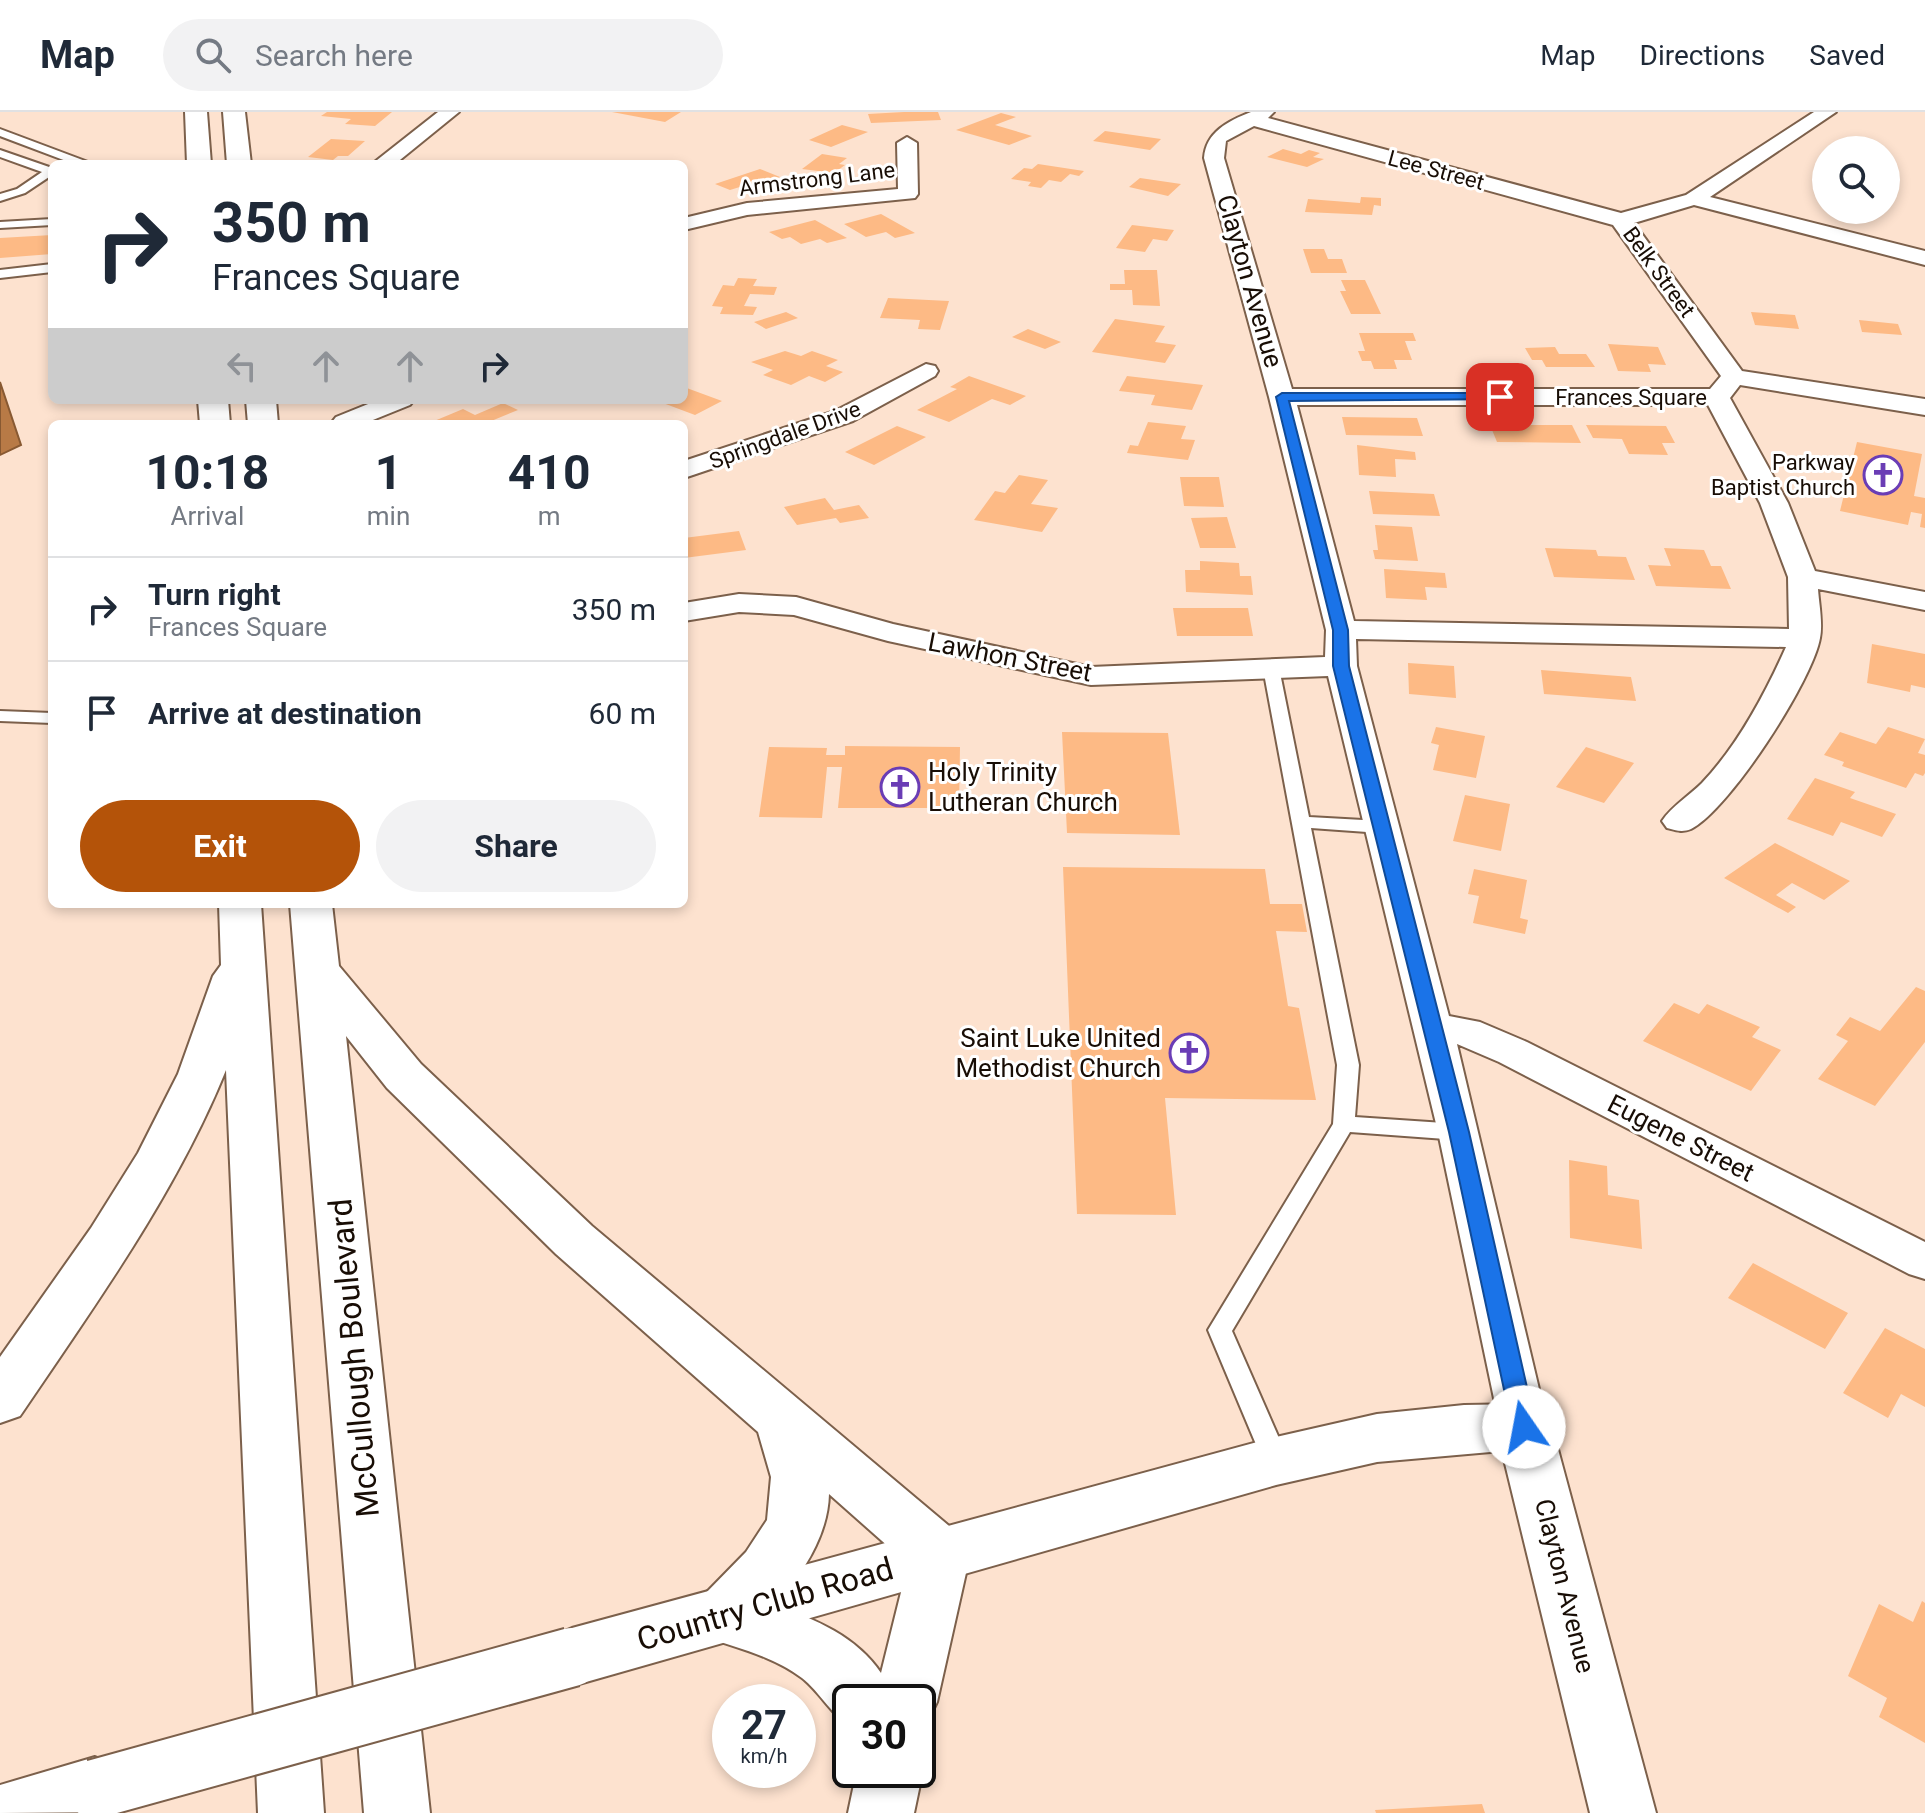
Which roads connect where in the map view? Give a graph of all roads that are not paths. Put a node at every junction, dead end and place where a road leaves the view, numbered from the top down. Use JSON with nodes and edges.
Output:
{"nodes":[{"id":1,"x":196,"y":112,"type":"edge"},
{"id":2,"x":234,"y":112,"type":"edge"},
{"id":3,"x":450,"y":112,"type":"edge"},
{"id":4,"x":1827,"y":112,"type":"edge"},
{"id":5,"x":1258,"y":116,"type":"edge"},
{"id":6,"x":0,"y":132,"type":"edge"},
{"id":7,"x":27,"y":141,"type":"junction"},
{"id":8,"x":907,"y":143,"type":"dead end"},
{"id":9,"x":0,"y":151,"type":"edge"},
{"id":10,"x":74,"y":160,"type":"edge"},
{"id":11,"x":199,"y":160,"type":"edge"},
{"id":12,"x":239,"y":160,"type":"edge"},
{"id":13,"x":387,"y":160,"type":"edge"},
{"id":14,"x":48,"y":171,"type":"edge"},
{"id":15,"x":48,"y":173,"type":"edge"},
{"id":16,"x":0,"y":198,"type":"edge"},
{"id":17,"x":1693,"y":199,"type":"junction"},
{"id":18,"x":1621,"y":220,"type":"junction"},
{"id":19,"x":48,"y":222,"type":"edge"},
{"id":20,"x":688,"y":223,"type":"edge"},
{"id":21,"x":0,"y":225,"type":"edge"},
{"id":22,"x":1925,"y":258,"type":"edge"},
{"id":23,"x":48,"y":268,"type":"edge"},
{"id":24,"x":0,"y":274,"type":"edge"},
{"id":25,"x":926,"y":371,"type":"dead end"},
{"id":26,"x":1726,"y":387,"type":"junction"},
{"id":27,"x":1282,"y":397,"type":"junction"},
{"id":28,"x":391,"y":404,"type":"edge"},
{"id":29,"x":1925,"y":407,"type":"edge"},
{"id":30,"x":350,"y":420,"type":"edge"},
{"id":31,"x":688,"y":469,"type":"edge"},
{"id":32,"x":1803,"y":577,"type":"junction"},
{"id":33,"x":1925,"y":601,"type":"edge"},
{"id":34,"x":688,"y":611,"type":"edge"},
{"id":35,"x":1341,"y":630,"type":"junction"},
{"id":36,"x":1805,"y":638,"type":"junction"},
{"id":37,"x":1341,"y":666,"type":"junction"},
{"id":38,"x":1271,"y":668,"type":"junction"},
{"id":39,"x":0,"y":716,"type":"edge"},
{"id":40,"x":48,"y":718,"type":"edge"},
{"id":41,"x":1679,"y":821,"type":"dead end"},
{"id":42,"x":1299,"y":822,"type":"junction"},
{"id":43,"x":1381,"y":827,"type":"junction"},
{"id":44,"x":311,"y":908,"type":"edge"},
{"id":45,"x":241,"y":930,"type":"edge"},
{"id":46,"x":317,"y":969,"type":"junction"},
{"id":47,"x":1432,"y":1026,"type":"junction"},
{"id":48,"x":1344,"y":1124,"type":"junction"},
{"id":49,"x":1459,"y":1132,"type":"junction"},
{"id":50,"x":1925,"y":1262,"type":"edge"},
{"id":51,"x":0,"y":1400,"type":"edge"},
{"id":52,"x":783,"y":1422,"type":"junction"},
{"id":53,"x":1524,"y":1427,"type":"junction"},
{"id":54,"x":1276,"y":1461,"type":"junction"},
{"id":55,"x":940,"y":1555,"type":"junction"},
{"id":56,"x":725,"y":1616,"type":"junction"},
{"id":57,"x":850,"y":1684,"type":"edge"},
{"id":58,"x":909,"y":1684,"type":"edge"},
{"id":59,"x":12,"y":1813,"type":"edge"},
{"id":60,"x":291,"y":1813,"type":"edge"},
{"id":61,"x":397,"y":1813,"type":"edge"},
{"id":62,"x":1623,"y":1813,"type":"edge"}],
"edges":[{"from":1,"to":11,"type":"main road"},
{"from":2,"to":12,"type":"main road"},
{"from":3,"to":13,"type":"street"},
{"from":4,"to":17,"type":"street","name":"Belk Street"},
{"from":5,"to":18,"type":"street","name":"Lee Street"},
{"from":5,"to":27,"type":"street","name":"Clayton Avenue"},
{"from":6,"to":7,"type":"lane"},
{"from":7,"to":9,"type":"lane"},
{"from":7,"to":10,"type":"lane"},
{"from":8,"to":20,"type":"street","name":"Armstrong Lane"},
{"from":9,"to":14,"type":"lane"},
{"from":15,"to":16,"type":"lane"},
{"from":17,"to":18,"type":"street","name":"Belk Street"},
{"from":17,"to":22,"type":"street"},
{"from":18,"to":26,"type":"street","name":"Belk Street"},
{"from":19,"to":21,"type":"lane"},
{"from":23,"to":24,"type":"lane"},
{"from":25,"to":31,"type":"street","name":"Springdale Drive"},
{"from":26,"to":27,"type":"street","name":"Frances Square"},
{"from":26,"to":29,"type":"street"},
{"from":26,"to":32,"type":"street","name":"Frances Square"},
{"from":27,"to":35,"type":"street","name":"Clayton Avenue"},
{"from":28,"to":30,"type":"street"},
{"from":32,"to":33,"type":"street"},
{"from":32,"to":36,"type":"street","name":"Frances Square"},
{"from":34,"to":38,"type":"street","name":"Lawhon Street"},
{"from":35,"to":36,"type":"street"},
{"from":35,"to":37,"type":"street","name":"Clayton Avenue"},
{"from":36,"to":41,"type":"street","name":"Frances Square"},
{"from":37,"to":38,"type":"street","name":"Lawhon Street"},
{"from":37,"to":43,"type":"street","name":"Clayton Avenue"},
{"from":38,"to":42,"type":"lane"},
{"from":39,"to":40,"type":"lane"},
{"from":42,"to":43,"type":"lane"},
{"from":42,"to":48,"type":"lane"},
{"from":43,"to":47,"type":"street","name":"Clayton Avenue"},
{"from":44,"to":46,"type":"main road","name":"McCullough Boulevard"},
{"from":45,"to":51,"type":"main road"},
{"from":45,"to":60,"type":"main road"},
{"from":46,"to":52,"type":"main road"},
{"from":46,"to":61,"type":"main road","name":"McCullough Boulevard"},
{"from":47,"to":49,"type":"street","name":"Clayton Avenue"},
{"from":47,"to":50,"type":"street","name":"Eugene Street"},
{"from":48,"to":49,"type":"lane"},
{"from":48,"to":54,"type":"lane"},
{"from":49,"to":53,"type":"street","name":"Clayton Avenue"},
{"from":52,"to":55,"type":"main road"},
{"from":52,"to":56,"type":"main road"},
{"from":53,"to":54,"type":"main road","name":"Country Club Road"},
{"from":53,"to":62,"type":"main road","name":"Clayton Avenue"},
{"from":54,"to":55,"type":"main road","name":"Country Club Road"},
{"from":55,"to":56,"type":"main road","name":"Country Club Road"},
{"from":55,"to":58,"type":"main road"},
{"from":56,"to":57,"type":"main road"},
{"from":56,"to":59,"type":"main road","name":"Country Club Road","bridge":true}]}
